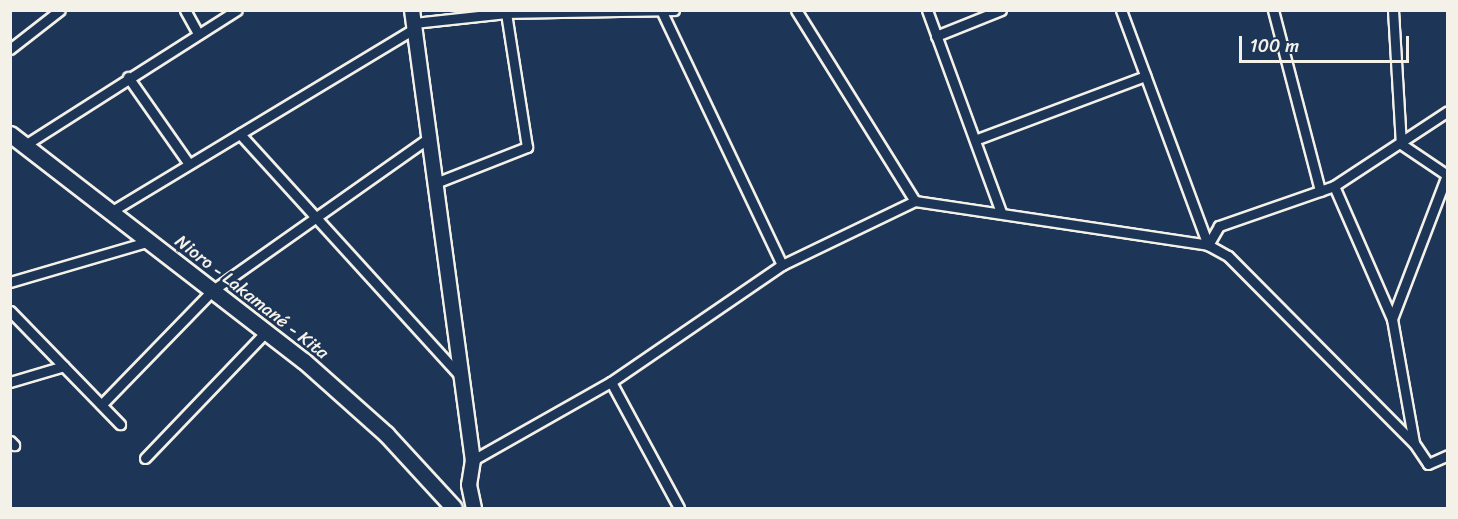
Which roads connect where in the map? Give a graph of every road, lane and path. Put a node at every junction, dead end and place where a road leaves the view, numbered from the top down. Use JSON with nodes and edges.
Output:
{"nodes":[{"id":1,"x":60,"y":10,"type":"edge"},
{"id":2,"x":185,"y":10,"type":"edge"},
{"id":3,"x":237,"y":10,"type":"edge"},
{"id":4,"x":674,"y":10,"type":"edge"},
{"id":5,"x":796,"y":10,"type":"edge"},
{"id":6,"x":927,"y":10,"type":"edge"},
{"id":7,"x":1001,"y":10,"type":"edge"},
{"id":8,"x":1120,"y":10,"type":"edge"},
{"id":9,"x":1273,"y":10,"type":"edge"},
{"id":10,"x":1393,"y":10,"type":"edge"},
{"id":11,"x":506,"y":13,"type":"junction"},
{"id":12,"x":662,"y":13,"type":"edge"},
{"id":13,"x":413,"y":20,"type":"edge"},
{"id":14,"x":197,"y":32,"type":"junction"},
{"id":15,"x":936,"y":36,"type":"junction"},
{"id":16,"x":10,"y":49,"type":"edge"},
{"id":17,"x":1145,"y":76,"type":"junction"},
{"id":18,"x":128,"y":77,"type":"junction"},
{"id":19,"x":1448,"y":111,"type":"edge"},
{"id":20,"x":10,"y":134,"type":"edge"},
{"id":21,"x":240,"y":134,"type":"junction"},
{"id":22,"x":431,"y":136,"type":"junction"},
{"id":23,"x":975,"y":140,"type":"junction"},
{"id":24,"x":25,"y":144,"type":"junction"},
{"id":25,"x":1401,"y":144,"type":"junction"},
{"id":26,"x":189,"y":165,"type":"junction"},
{"id":27,"x":438,"y":182,"type":"junction"},
{"id":28,"x":1334,"y":186,"type":"junction"},
{"id":29,"x":1320,"y":190,"type":"junction"},
{"id":30,"x":915,"y":201,"type":"junction"},
{"id":31,"x":112,"y":211,"type":"junction"},
{"id":32,"x":1001,"y":212,"type":"junction"},
{"id":33,"x":317,"y":216,"type":"junction"},
{"id":34,"x":150,"y":241,"type":"junction"},
{"id":35,"x":1208,"y":245,"type":"junction"},
{"id":36,"x":782,"y":265,"type":"junction"},
{"id":37,"x":10,"y":282,"type":"edge"},
{"id":38,"x":213,"y":290,"type":"junction"},
{"id":39,"x":10,"y":311,"type":"edge"},
{"id":40,"x":1392,"y":319,"type":"junction"},
{"id":41,"x":266,"y":332,"type":"junction"},
{"id":42,"x":64,"y":366,"type":"junction"},
{"id":43,"x":462,"y":378,"type":"junction"},
{"id":44,"x":10,"y":382,"type":"edge"},
{"id":45,"x":611,"y":382,"type":"junction"},
{"id":46,"x":102,"y":404,"type":"junction"},
{"id":47,"x":120,"y":424,"type":"dead end"},
{"id":48,"x":1414,"y":443,"type":"junction"},
{"id":49,"x":1448,"y":455,"type":"edge"},
{"id":50,"x":145,"y":458,"type":"dead end"},
{"id":51,"x":473,"y":460,"type":"junction"},
{"id":52,"x":454,"y":508,"type":"edge"},
{"id":53,"x":474,"y":508,"type":"edge"},
{"id":54,"x":679,"y":508,"type":"edge"}],
"edges":[{"from":1,"to":16,"type":"street"},
{"from":2,"to":14,"type":"street"},
{"from":3,"to":14,"type":"street"},
{"from":4,"to":12,"type":"street"},
{"from":5,"to":30,"type":"street"},
{"from":6,"to":15,"type":"street"},
{"from":7,"to":15,"type":"street"},
{"from":8,"to":17,"type":"street"},
{"from":9,"to":29,"type":"street"},
{"from":10,"to":25,"type":"street"},
{"from":11,"to":12,"type":"street"},
{"from":11,"to":13,"type":"street"},
{"from":11,"to":27,"type":"street"},
{"from":12,"to":36,"type":"street"},
{"from":13,"to":21,"type":"street"},
{"from":13,"to":22,"type":"main road"},
{"from":14,"to":18,"type":"street"},
{"from":15,"to":23,"type":"street"},
{"from":17,"to":23,"type":"street"},
{"from":17,"to":35,"type":"street"},
{"from":18,"to":24,"type":"street"},
{"from":18,"to":26,"type":"street"},
{"from":19,"to":25,"type":"street"},
{"from":20,"to":24,"type":"main road","name":"Nioro - Lakamané - Kita"},
{"from":21,"to":26,"type":"street"},
{"from":21,"to":33,"type":"street"},
{"from":22,"to":27,"type":"main road"},
{"from":22,"to":33,"type":"street"},
{"from":23,"to":32,"type":"street"},
{"from":24,"to":31,"type":"main road","name":"Nioro - Lakamané - Kita"},
{"from":25,"to":28,"type":"street"},
{"from":25,"to":40,"type":"street"},
{"from":26,"to":31,"type":"street"},
{"from":27,"to":43,"type":"main road"},
{"from":28,"to":29,"type":"street"},
{"from":28,"to":40,"type":"street"},
{"from":29,"to":35,"type":"street"},
{"from":30,"to":32,"type":"street"},
{"from":30,"to":36,"type":"street"},
{"from":31,"to":34,"type":"main road","name":"Nioro - Lakamané - Kita"},
{"from":32,"to":35,"type":"street"},
{"from":33,"to":38,"type":"street"},
{"from":33,"to":43,"type":"street"},
{"from":34,"to":37,"type":"street"},
{"from":34,"to":38,"type":"main road","name":"Nioro - Lakamané - Kita"},
{"from":35,"to":48,"type":"street"},
{"from":36,"to":45,"type":"street"},
{"from":38,"to":41,"type":"main road","name":"Nioro - Lakamané - Kita"},
{"from":38,"to":46,"type":"street"},
{"from":39,"to":42,"type":"street"},
{"from":40,"to":48,"type":"street"},
{"from":41,"to":50,"type":"street"},
{"from":41,"to":52,"type":"main road","name":"Nioro - Lakamané - Kita"},
{"from":42,"to":44,"type":"street"},
{"from":42,"to":46,"type":"street"},
{"from":43,"to":51,"type":"main road"},
{"from":45,"to":51,"type":"street"},
{"from":45,"to":54,"type":"street"},
{"from":46,"to":47,"type":"street"},
{"from":48,"to":49,"type":"street"},
{"from":51,"to":53,"type":"main road"}]}
